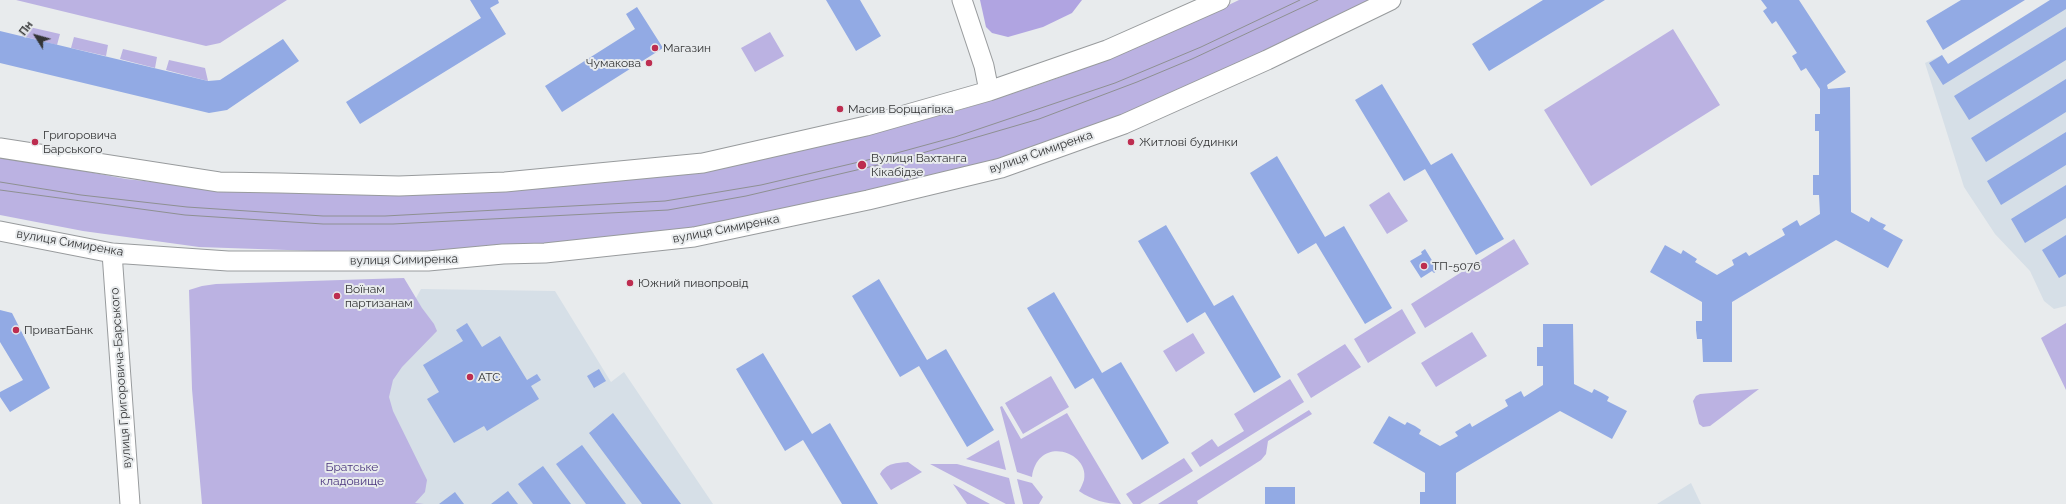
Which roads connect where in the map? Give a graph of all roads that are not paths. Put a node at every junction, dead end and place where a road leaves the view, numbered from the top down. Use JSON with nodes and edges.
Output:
{"nodes":[{"id":1,"x":962,"y":0,"type":"edge"},
{"id":2,"x":1220,"y":0,"type":"edge"},
{"id":3,"x":1391,"y":0,"type":"edge"},
{"id":4,"x":989,"y":91,"type":"junction"},
{"id":5,"x":0,"y":148,"type":"edge"},
{"id":6,"x":0,"y":231,"type":"edge"},
{"id":7,"x":112,"y":253,"type":"junction"},
{"id":8,"x":130,"y":504,"type":"edge"}],
"edges":[{"from":1,"to":4,"type":"street"},
{"from":2,"to":4,"type":"street"},
{"from":3,"to":7,"type":"street","name":"вулиця Симиренка"},
{"from":4,"to":5,"type":"street"},
{"from":6,"to":7,"type":"street","name":"вулиця Симиренка"},
{"from":7,"to":8,"type":"street","name":"вулиця Григоровича-Барського"}]}
